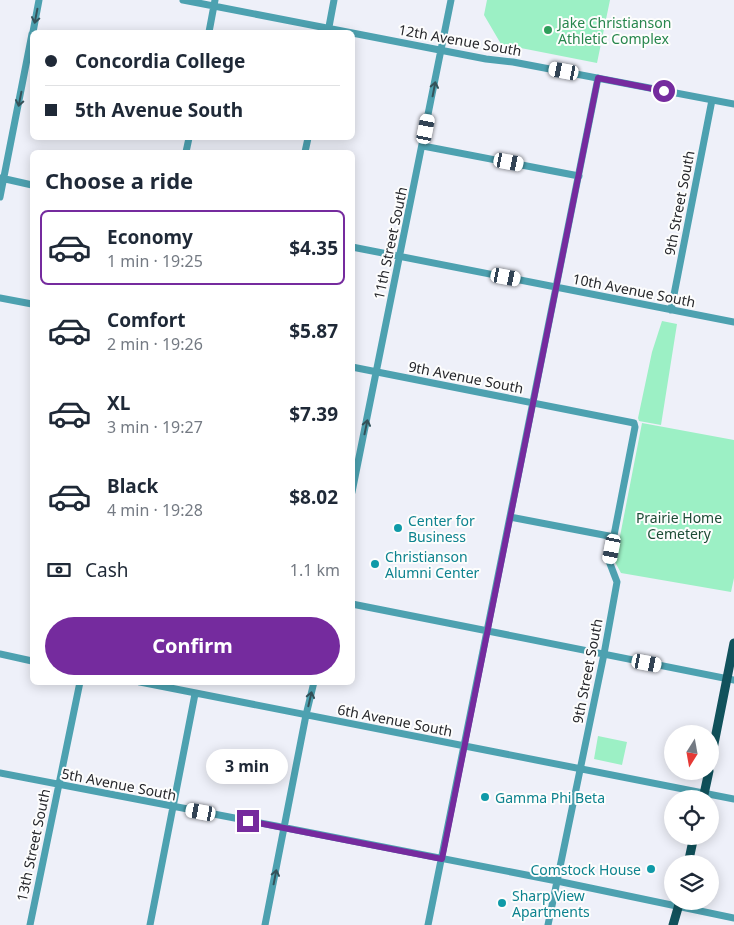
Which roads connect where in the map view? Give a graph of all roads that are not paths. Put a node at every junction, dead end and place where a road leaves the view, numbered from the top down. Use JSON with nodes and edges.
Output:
{"nodes":[{"id":1,"x":39,"y":0,"type":"edge"},
{"id":2,"x":183,"y":0,"type":"edge"},
{"id":3,"x":334,"y":0,"type":"edge"},
{"id":4,"x":451,"y":0,"type":"edge"},
{"id":5,"x":215,"y":3,"type":"edge"},
{"id":6,"x":34,"y":30,"type":"edge"},
{"id":7,"x":209,"y":30,"type":"edge"},
{"id":8,"x":328,"y":30,"type":"edge"},
{"id":9,"x":355,"y":35,"type":"edge"},
{"id":10,"x":441,"y":51,"type":"junction"},
{"id":11,"x":29,"y":66,"type":"edge"},
{"id":12,"x":598,"y":78,"type":"junction"},
{"id":13,"x":712,"y":100,"type":"junction"},
{"id":14,"x":734,"y":104,"type":"edge"},
{"id":15,"x":423,"y":146,"type":"junction"},
{"id":16,"x":579,"y":176,"type":"junction"},
{"id":17,"x":2,"y":179,"type":"edge"},
{"id":18,"x":30,"y":184,"type":"edge"},
{"id":19,"x":0,"y":197,"type":"edge"},
{"id":20,"x":355,"y":248,"type":"edge"},
{"id":21,"x":400,"y":256,"type":"junction"},
{"id":22,"x":556,"y":287,"type":"junction"},
{"id":23,"x":0,"y":298,"type":"edge"},
{"id":24,"x":30,"y":304,"type":"edge"},
{"id":25,"x":671,"y":310,"type":"junction"},
{"id":26,"x":734,"y":322,"type":"edge"},
{"id":27,"x":355,"y":368,"type":"edge"},
{"id":28,"x":377,"y":372,"type":"junction"},
{"id":29,"x":533,"y":403,"type":"junction"},
{"id":30,"x":634,"y":423,"type":"joint"},
{"id":31,"x":355,"y":478,"type":"edge"},
{"id":32,"x":510,"y":517,"type":"junction"},
{"id":33,"x":614,"y":537,"type":"junction"},
{"id":34,"x":355,"y":605,"type":"edge"},
{"id":35,"x":487,"y":631,"type":"junction"},
{"id":36,"x":734,"y":643,"type":"edge"},
{"id":37,"x":0,"y":654,"type":"edge"},
{"id":38,"x":604,"y":654,"type":"junction"},
{"id":39,"x":30,"y":661,"type":"edge"},
{"id":40,"x":730,"y":680,"type":"edge"},
{"id":41,"x":79,"y":685,"type":"edge"},
{"id":42,"x":154,"y":685,"type":"edge"},
{"id":43,"x":313,"y":685,"type":"edge"},
{"id":44,"x":195,"y":694,"type":"junction"},
{"id":45,"x":306,"y":715,"type":"junction"},
{"id":46,"x":719,"y":726,"type":"edge"},
{"id":47,"x":464,"y":746,"type":"junction"},
{"id":48,"x":579,"y":769,"type":"junction"},
{"id":49,"x":0,"y":773,"type":"edge"},
{"id":50,"x":58,"y":785,"type":"junction"},
{"id":51,"x":676,"y":790,"type":"edge"},
{"id":52,"x":719,"y":798,"type":"edge"},
{"id":53,"x":734,"y":799,"type":"edge"},
{"id":54,"x":173,"y":807,"type":"junction"},
{"id":55,"x":285,"y":828,"type":"junction"},
{"id":56,"x":442,"y":859,"type":"junction"},
{"id":57,"x":557,"y":881,"type":"junction"},
{"id":58,"x":664,"y":901,"type":"edge"},
{"id":59,"x":677,"y":910,"type":"edge"},
{"id":60,"x":703,"y":910,"type":"edge"},
{"id":61,"x":734,"y":918,"type":"edge"},
{"id":62,"x":30,"y":925,"type":"edge"},
{"id":63,"x":150,"y":925,"type":"edge"},
{"id":64,"x":266,"y":925,"type":"edge"},
{"id":65,"x":428,"y":925,"type":"edge"},
{"id":66,"x":548,"y":925,"type":"edge"},
{"id":67,"x":673,"y":925,"type":"edge"}],
"edges":[{"from":1,"to":6,"type":"street","one_way":true},
{"from":2,"to":5,"type":"street","name":"12th Avenue South"},
{"from":3,"to":8,"type":"street"},
{"from":4,"to":10,"type":"street","name":"11th Street South"},
{"from":5,"to":7,"type":"street"},
{"from":5,"to":8,"type":"street","name":"12th Avenue South"},
{"from":9,"to":10,"type":"street","name":"12th Avenue South"},
{"from":10,"to":12,"type":"street","name":"12th Avenue South"},
{"from":15,"to":10,"type":"street","name":"11th Street South","one_way":true},
{"from":11,"to":17,"type":"street","one_way":true},
{"from":12,"to":13,"type":"street","name":"12th Avenue South"},
{"from":12,"to":16,"type":"street"},
{"from":13,"to":14,"type":"street","name":"12th Avenue South"},
{"from":13,"to":25,"type":"street","name":"9th Street South"},
{"from":15,"to":16,"type":"street"},
{"from":15,"to":21,"type":"street","name":"11th Street South"},
{"from":16,"to":22,"type":"street"},
{"from":17,"to":18,"type":"street"},
{"from":17,"to":19,"type":"street"},
{"from":20,"to":21,"type":"street","name":"10th Avenue South"},
{"from":21,"to":22,"type":"street","name":"10th Avenue South"},
{"from":21,"to":28,"type":"street","name":"11th Street South"},
{"from":22,"to":25,"type":"street","name":"10th Avenue South"},
{"from":22,"to":29,"type":"street"},
{"from":23,"to":24,"type":"street"},
{"from":25,"to":26,"type":"street","name":"10th Avenue South"},
{"from":27,"to":28,"type":"street","name":"9th Avenue South"},
{"from":28,"to":29,"type":"street","name":"9th Avenue South"},
{"from":31,"to":28,"type":"street","name":"11th Street South","one_way":true},
{"from":29,"to":30,"type":"street","name":"9th Avenue South"},
{"from":29,"to":32,"type":"street"},
{"from":30,"to":33,"type":"street","name":"9th Street South"},
{"from":32,"to":33,"type":"street"},
{"from":32,"to":35,"type":"street"},
{"from":33,"to":38,"type":"street","name":"9th Street South"},
{"from":34,"to":35,"type":"street"},
{"from":35,"to":38,"type":"street"},
{"from":35,"to":47,"type":"street"},
{"from":36,"to":40,"type":"main road"},
{"from":37,"to":39,"type":"street"},
{"from":38,"to":40,"type":"street"},
{"from":38,"to":48,"type":"street","name":"9th Street South"},
{"from":40,"to":46,"type":"main road"},
{"from":41,"to":50,"type":"street","name":"13th Street South"},
{"from":42,"to":44,"type":"street","name":"6th Avenue South"},
{"from":45,"to":43,"type":"street","one_way":true},
{"from":44,"to":45,"type":"street","name":"6th Avenue South"},
{"from":44,"to":54,"type":"street"},
{"from":45,"to":47,"type":"street","name":"6th Avenue South"},
{"from":45,"to":55,"type":"street"},
{"from":47,"to":48,"type":"street","name":"6th Avenue South"},
{"from":47,"to":56,"type":"street"},
{"from":48,"to":51,"type":"street","name":"6th Avenue South"},
{"from":48,"to":57,"type":"street","name":"9th Street South"},
{"from":49,"to":50,"type":"street","name":"5th Avenue South"},
{"from":50,"to":54,"type":"street","name":"5th Avenue South"},
{"from":50,"to":62,"type":"street","name":"13th Street South"},
{"from":52,"to":53,"type":"street","name":"6th Avenue South"},
{"from":54,"to":55,"type":"street","name":"5th Avenue South"},
{"from":54,"to":63,"type":"street"},
{"from":55,"to":56,"type":"street","name":"5th Avenue South"},
{"from":64,"to":55,"type":"street","one_way":true},
{"from":56,"to":57,"type":"street","name":"5th Avenue South"},
{"from":56,"to":65,"type":"street"},
{"from":57,"to":58,"type":"street","name":"5th Avenue South"},
{"from":57,"to":66,"type":"street","name":"9th Street South"},
{"from":59,"to":67,"type":"main road"},
{"from":60,"to":61,"type":"street","name":"5th Avenue South"}]}
